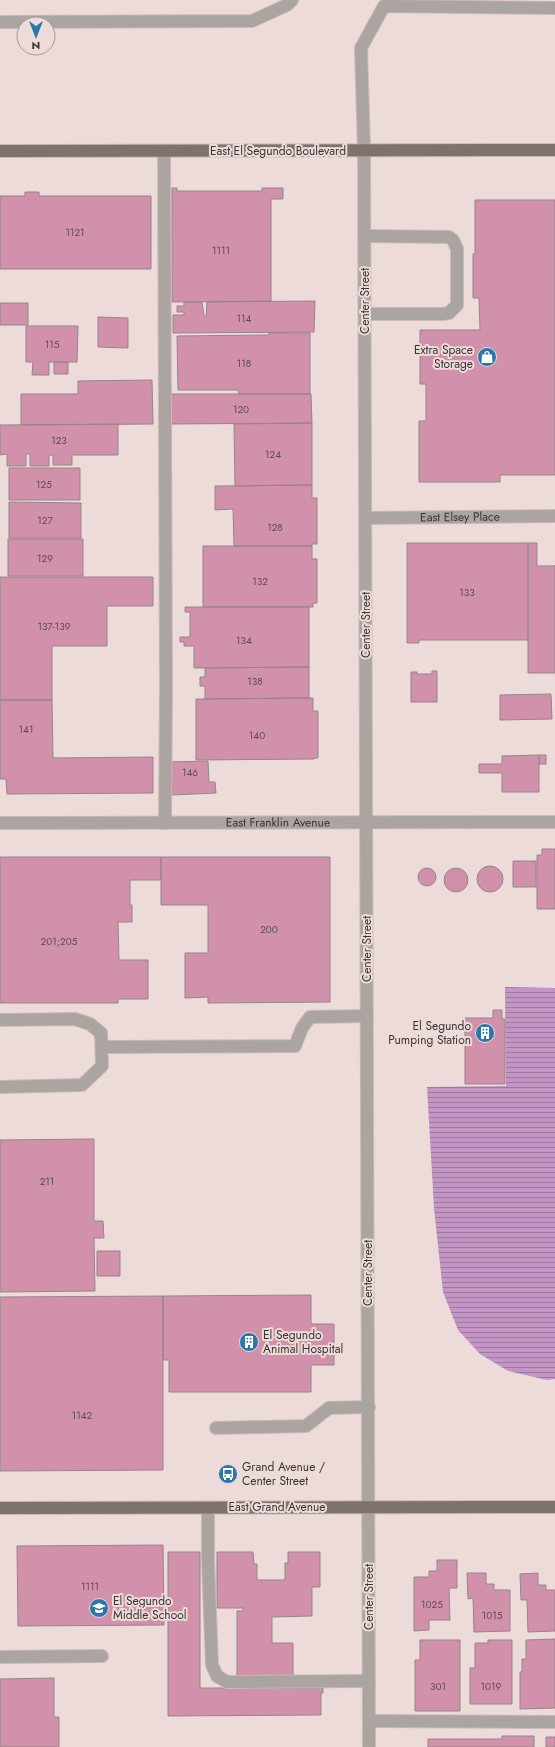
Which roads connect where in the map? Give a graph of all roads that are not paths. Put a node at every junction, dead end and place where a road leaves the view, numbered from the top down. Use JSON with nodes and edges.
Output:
{"nodes":[{"id":1,"x":292,"y":0,"type":"edge"},
{"id":2,"x":555,"y":8,"type":"edge"},
{"id":3,"x":0,"y":22,"type":"edge"},
{"id":4,"x":364,"y":150,"type":"junction"},
{"id":5,"x":555,"y":150,"type":"edge"},
{"id":6,"x":0,"y":151,"type":"edge"},
{"id":7,"x":164,"y":151,"type":"junction"},
{"id":8,"x":365,"y":236,"type":"junction"},
{"id":9,"x":365,"y":314,"type":"junction"},
{"id":10,"x":555,"y":516,"type":"edge"},
{"id":11,"x":366,"y":518,"type":"junction"},
{"id":12,"x":165,"y":822,"type":"junction"},
{"id":13,"x":367,"y":822,"type":"junction"},
{"id":14,"x":555,"y":822,"type":"edge"},
{"id":15,"x":0,"y":823,"type":"edge"},
{"id":16,"x":367,"y":1016,"type":"junction"},
{"id":17,"x":0,"y":1020,"type":"edge"},
{"id":18,"x":102,"y":1047,"type":"junction"},
{"id":19,"x":0,"y":1087,"type":"edge"},
{"id":20,"x":368,"y":1407,"type":"junction"},
{"id":21,"x":216,"y":1428,"type":"dead end"},
{"id":22,"x":368,"y":1507,"type":"junction"},
{"id":23,"x":555,"y":1507,"type":"edge"},
{"id":24,"x":0,"y":1508,"type":"edge"},
{"id":25,"x":208,"y":1508,"type":"junction"},
{"id":26,"x":102,"y":1656,"type":"dead end"},
{"id":27,"x":0,"y":1657,"type":"edge"},
{"id":28,"x":369,"y":1681,"type":"junction"},
{"id":29,"x":369,"y":1721,"type":"junction"},
{"id":30,"x":555,"y":1722,"type":"edge"},
{"id":31,"x":369,"y":1747,"type":"edge"}],
"edges":[{"from":1,"to":3,"type":"street"},
{"from":2,"to":4,"type":"street","name":"Center Street"},
{"from":4,"to":5,"type":"main road","name":"East El Segundo Boulevard"},
{"from":4,"to":7,"type":"main road","name":"East El Segundo Boulevard"},
{"from":4,"to":8,"type":"street","name":"Center Street"},
{"from":6,"to":7,"type":"main road","name":"East El Segundo Boulevard"},
{"from":7,"to":12,"type":"street"},
{"from":8,"to":9,"type":"street","name":"Center Street"},
{"from":8,"to":9,"type":"street"},
{"from":9,"to":11,"type":"street","name":"Center Street"},
{"from":10,"to":11,"type":"street","name":"East Elsey Place"},
{"from":11,"to":13,"type":"street","name":"Center Street"},
{"from":12,"to":13,"type":"street","name":"East Franklin Avenue"},
{"from":12,"to":15,"type":"street","name":"East Franklin Avenue"},
{"from":13,"to":14,"type":"street","name":"East Franklin Avenue"},
{"from":13,"to":16,"type":"street","name":"Center Street"},
{"from":16,"to":18,"type":"street"},
{"from":16,"to":20,"type":"street","name":"Center Street"},
{"from":17,"to":18,"type":"street"},
{"from":18,"to":19,"type":"street"},
{"from":20,"to":21,"type":"street"},
{"from":20,"to":22,"type":"street","name":"Center Street"},
{"from":22,"to":23,"type":"main road","name":"East Grand Avenue"},
{"from":22,"to":25,"type":"main road","name":"East Grand Avenue"},
{"from":22,"to":28,"type":"street","name":"Center Street"},
{"from":24,"to":25,"type":"main road","name":"East Grand Avenue"},
{"from":25,"to":28,"type":"street"},
{"from":26,"to":27,"type":"street"},
{"from":28,"to":29,"type":"street","name":"Center Street"},
{"from":29,"to":30,"type":"street"},
{"from":29,"to":31,"type":"street","name":"Center Street"}]}
